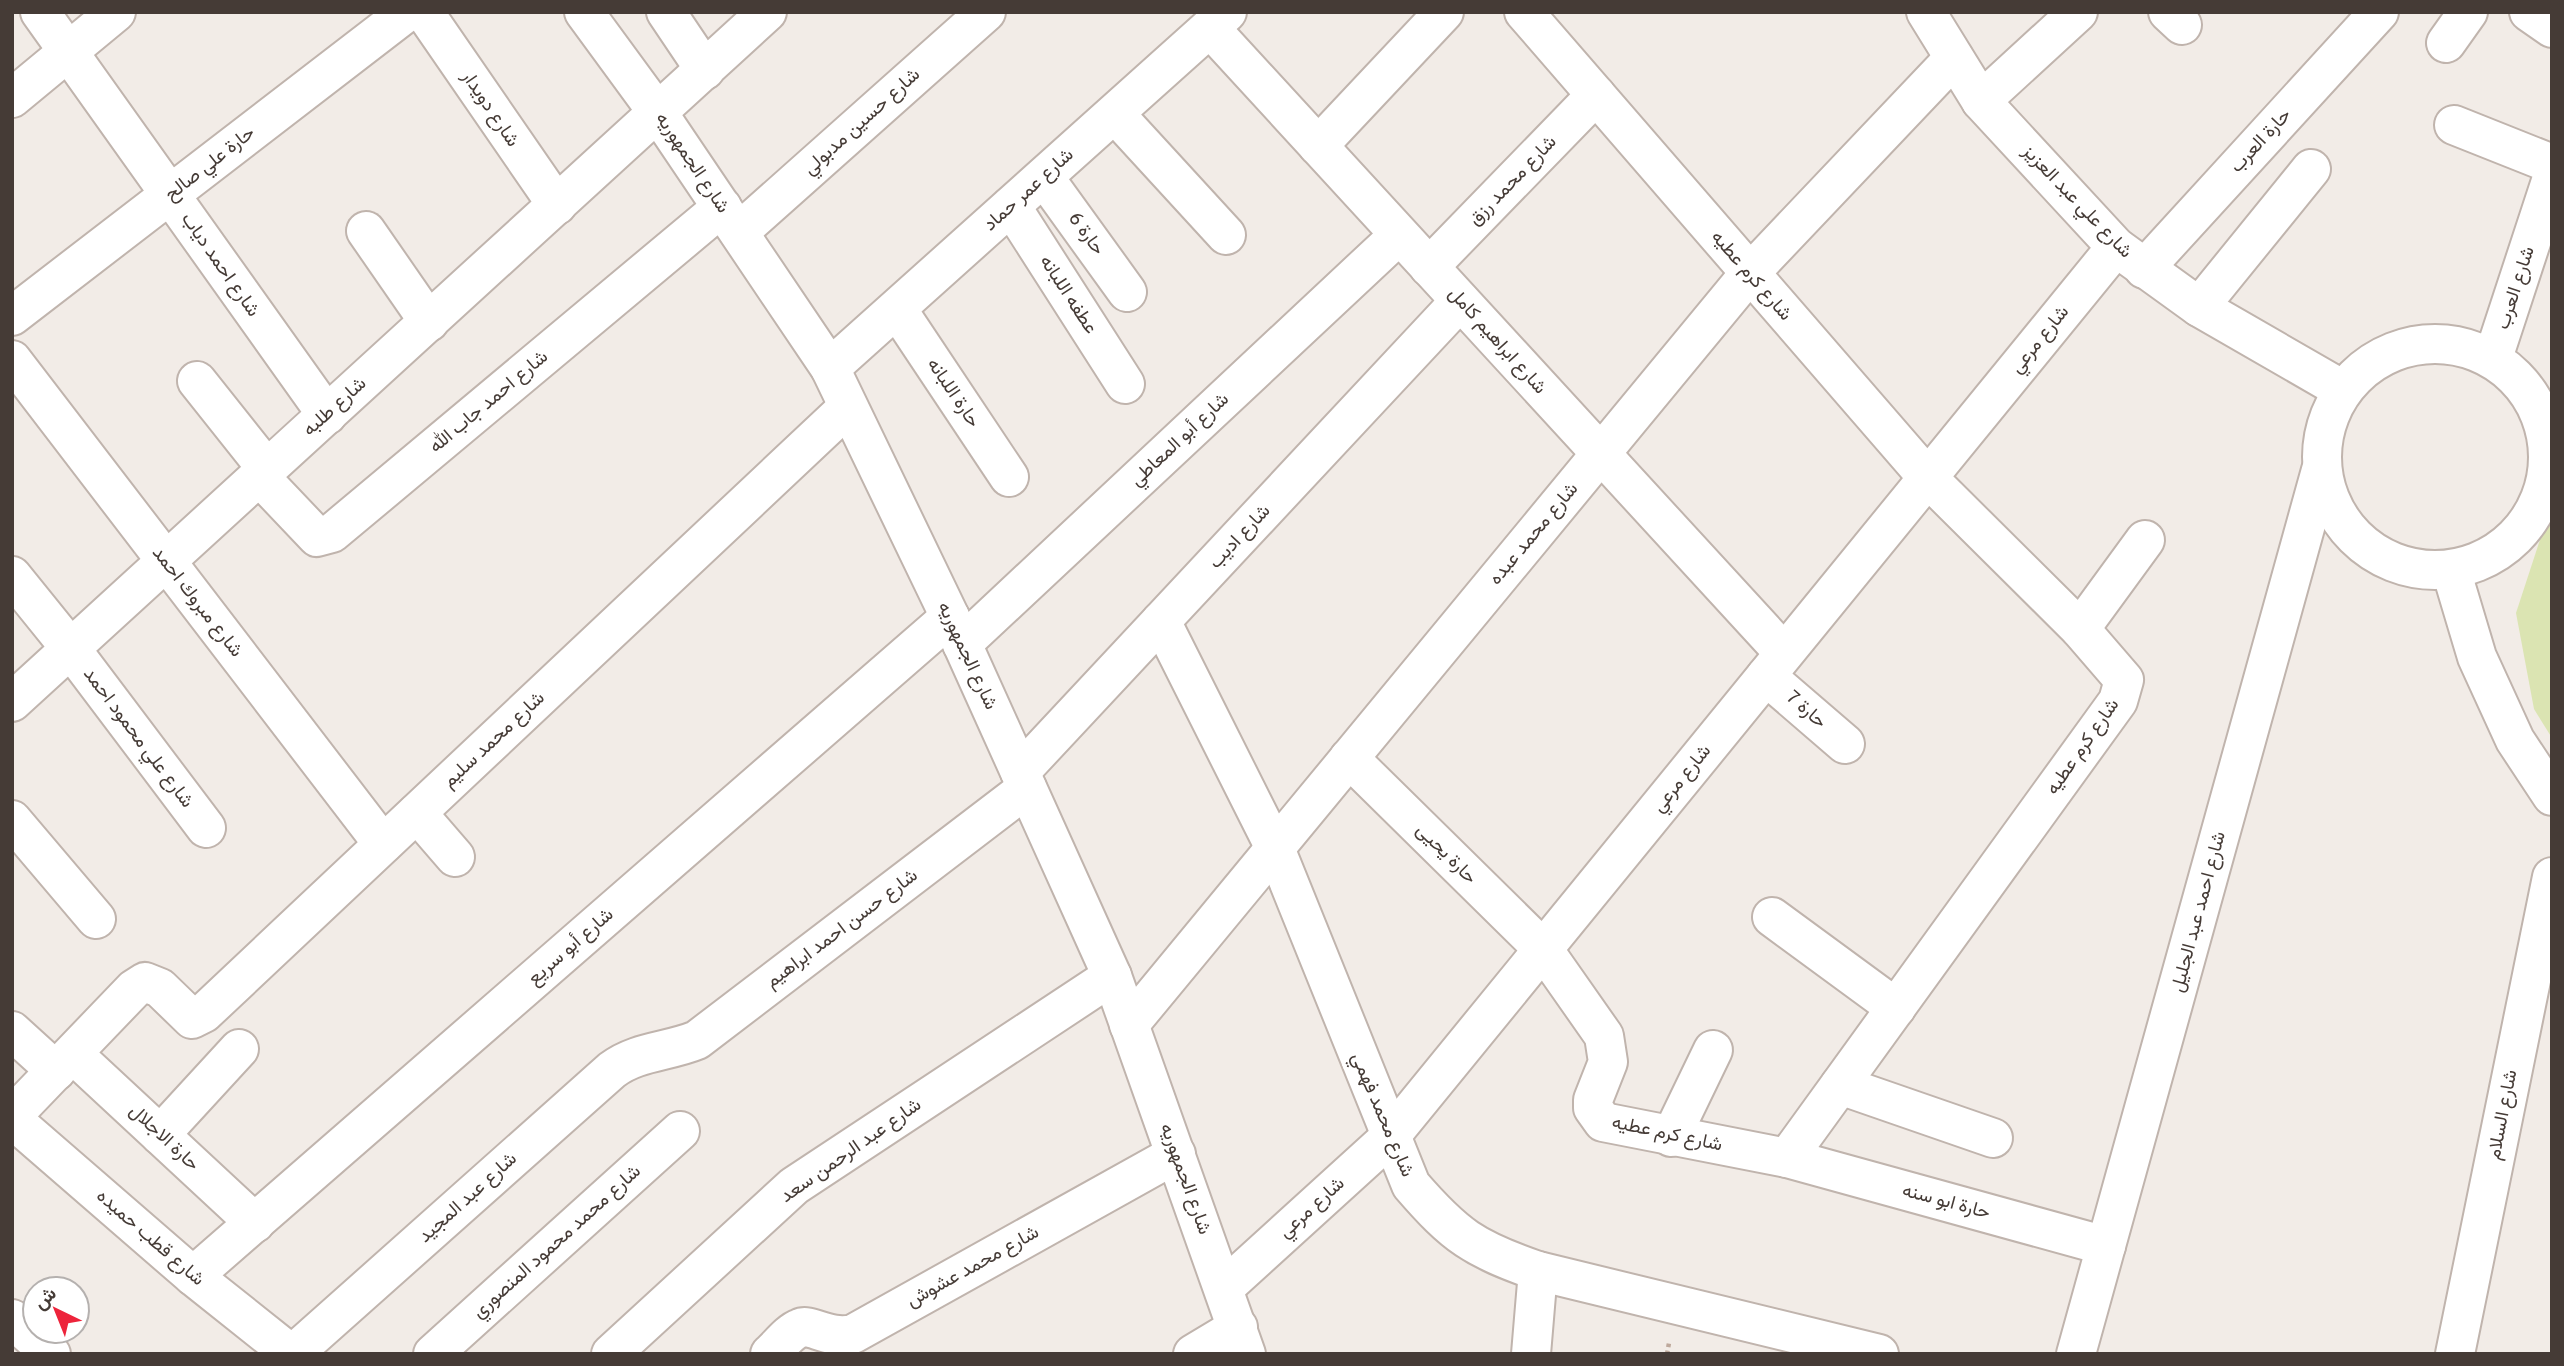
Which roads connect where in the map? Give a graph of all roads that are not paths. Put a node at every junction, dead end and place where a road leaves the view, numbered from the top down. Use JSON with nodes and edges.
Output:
{"nodes":[{"id":1,"x":40,"y":12,"type":"edge"},
{"id":2,"x":116,"y":12,"type":"edge"},
{"id":3,"x":407,"y":12,"type":"edge"},
{"id":4,"x":424,"y":12,"type":"edge"},
{"id":5,"x":584,"y":12,"type":"edge"},
{"id":6,"x":666,"y":12,"type":"edge"},
{"id":7,"x":767,"y":12,"type":"edge"},
{"id":8,"x":986,"y":12,"type":"edge"},
{"id":9,"x":1444,"y":12,"type":"edge"},
{"id":10,"x":1524,"y":12,"type":"edge"},
{"id":11,"x":1926,"y":12,"type":"edge"},
{"id":12,"x":2078,"y":12,"type":"edge"},
{"id":13,"x":2379,"y":12,"type":"edge"},
{"id":14,"x":2468,"y":12,"type":"edge"},
{"id":15,"x":2529,"y":12,"type":"edge"},
{"id":16,"x":1219,"y":20,"type":"edge"},
{"id":17,"x":2552,"y":28,"type":"edge"},
{"id":18,"x":2446,"y":43,"type":"dead end"},
{"id":19,"x":68,"y":52,"type":"junction"},
{"id":20,"x":1954,"y":58,"type":"junction"},
{"id":21,"x":705,"y":70,"type":"junction"},
{"id":22,"x":1595,"y":95,"type":"junction"},
{"id":23,"x":12,"y":98,"type":"edge"},
{"id":24,"x":1981,"y":101,"type":"junction"},
{"id":25,"x":658,"y":113,"type":"junction"},
{"id":26,"x":1115,"y":114,"type":"junction"},
{"id":27,"x":2455,"y":125,"type":"dead end"},
{"id":28,"x":1318,"y":146,"type":"junction"},
{"id":29,"x":2552,"y":164,"type":"edge"},
{"id":30,"x":2311,"y":169,"type":"dead end"},
{"id":31,"x":1044,"y":177,"type":"junction"},
{"id":32,"x":2552,"y":178,"type":"edge"},
{"id":33,"x":170,"y":195,"type":"junction"},
{"id":34,"x":556,"y":205,"type":"junction"},
{"id":35,"x":1011,"y":206,"type":"junction"},
{"id":36,"x":730,"y":219,"type":"junction"},
{"id":37,"x":366,"y":230,"type":"dead end"},
{"id":38,"x":1226,"y":234,"type":"dead end"},
{"id":39,"x":1399,"y":235,"type":"junction"},
{"id":40,"x":2130,"y":258,"type":"junction"},
{"id":41,"x":1430,"y":267,"type":"junction"},
{"id":42,"x":1749,"y":274,"type":"junction"},
{"id":43,"x":1128,"y":292,"type":"dead end"},
{"id":44,"x":1460,"y":301,"type":"junction"},
{"id":45,"x":2199,"y":307,"type":"junction"},
{"id":46,"x":897,"y":309,"type":"junction"},
{"id":47,"x":12,"y":316,"type":"edge"},
{"id":48,"x":429,"y":322,"type":"junction"},
{"id":49,"x":2493,"y":358,"type":"junction"},
{"id":50,"x":12,"y":359,"type":"edge"},
{"id":51,"x":830,"y":368,"type":"junction"},
{"id":52,"x":197,"y":381,"type":"dead end"},
{"id":53,"x":1125,"y":384,"type":"dead end"},
{"id":54,"x":2343,"y":390,"type":"junction"},
{"id":55,"x":2542,"y":397,"type":"edge"},
{"id":56,"x":848,"y":407,"type":"junction"},
{"id":57,"x":327,"y":415,"type":"junction"},
{"id":58,"x":1600,"y":455,"type":"junction"},
{"id":59,"x":2321,"y":470,"type":"junction"},
{"id":60,"x":264,"y":473,"type":"junction"},
{"id":61,"x":1009,"y":477,"type":"dead end"},
{"id":62,"x":1928,"y":478,"type":"junction"},
{"id":63,"x":2145,"y":540,"type":"dead end"},
{"id":64,"x":166,"y":562,"type":"junction"},
{"id":65,"x":2451,"y":570,"type":"junction"},
{"id":66,"x":12,"y":576,"type":"edge"},
{"id":67,"x":1161,"y":621,"type":"junction"},
{"id":68,"x":2080,"y":629,"type":"junction"},
{"id":69,"x":956,"y":631,"type":"junction"},
{"id":70,"x":71,"y":649,"type":"junction"},
{"id":71,"x":1775,"y":664,"type":"junction"},
{"id":72,"x":12,"y":702,"type":"edge"},
{"id":73,"x":1845,"y":744,"type":"dead end"},
{"id":74,"x":1349,"y":758,"type":"junction"},
{"id":75,"x":1024,"y":780,"type":"junction"},
{"id":76,"x":2552,"y":796,"type":"edge"},
{"id":77,"x":417,"y":813,"type":"junction"},
{"id":78,"x":12,"y":820,"type":"edge"},
{"id":79,"x":206,"y":828,"type":"dead end"},
{"id":80,"x":383,"y":844,"type":"junction"},
{"id":81,"x":1275,"y":848,"type":"junction"},
{"id":82,"x":455,"y":857,"type":"dead end"},
{"id":83,"x":2552,"y":877,"type":"edge"},
{"id":84,"x":1772,"y":917,"type":"dead end"},
{"id":85,"x":96,"y":919,"type":"dead end"},
{"id":86,"x":1543,"y":949,"type":"junction"},
{"id":87,"x":1112,"y":976,"type":"junction"},
{"id":88,"x":1896,"y":1007,"type":"junction"},
{"id":89,"x":1129,"y":1025,"type":"junction"},
{"id":90,"x":12,"y":1031,"type":"edge"},
{"id":91,"x":239,"y":1049,"type":"dead end"},
{"id":92,"x":1713,"y":1050,"type":"dead end"},
{"id":93,"x":648,"y":1054,"type":"joint"},
{"id":94,"x":64,"y":1063,"type":"junction"},
{"id":95,"x":1840,"y":1085,"type":"junction"},
{"id":96,"x":12,"y":1117,"type":"edge"},
{"id":97,"x":680,"y":1131,"type":"dead end"},
{"id":98,"x":160,"y":1135,"type":"junction"},
{"id":99,"x":1671,"y":1136,"type":"junction"},
{"id":100,"x":1389,"y":1138,"type":"junction"},
{"id":101,"x":1993,"y":1138,"type":"dead end"},
{"id":102,"x":1176,"y":1154,"type":"junction"},
{"id":103,"x":1787,"y":1158,"type":"junction"},
{"id":104,"x":255,"y":1223,"type":"junction"},
{"id":105,"x":2106,"y":1246,"type":"junction"},
{"id":106,"x":1538,"y":1271,"type":"junction"},
{"id":107,"x":193,"y":1276,"type":"junction"},
{"id":108,"x":1224,"y":1288,"type":"junction"},
{"id":109,"x":12,"y":1318,"type":"edge"},
{"id":110,"x":1242,"y":1340,"type":"edge"},
{"id":111,"x":1823,"y":1347,"type":"edge"},
{"id":112,"x":51,"y":1354,"type":"edge"},
{"id":113,"x":292,"y":1354,"type":"edge"},
{"id":114,"x":433,"y":1354,"type":"edge"},
{"id":115,"x":611,"y":1354,"type":"edge"},
{"id":116,"x":770,"y":1354,"type":"edge"},
{"id":117,"x":1193,"y":1354,"type":"edge"},
{"id":118,"x":1531,"y":1354,"type":"edge"},
{"id":119,"x":1879,"y":1354,"type":"edge"},
{"id":120,"x":2076,"y":1354,"type":"edge"},
{"id":121,"x":2455,"y":1354,"type":"edge"}],
"edges":[{"from":1,"to":19,"type":"street","name":"شارع احمد دياب"},
{"from":2,"to":19,"type":"street"},
{"from":3,"to":33,"type":"street","name":"حارة علي صالح"},
{"from":4,"to":34,"type":"street","name":"شارع دويدار"},
{"from":5,"to":25,"type":"street","name":"شارع الجمهوريه"},
{"from":6,"to":21,"type":"street"},
{"from":7,"to":21,"type":"street","name":"شارع طلبه"},
{"from":8,"to":36,"type":"street","name":"شارع حسين مدبولي"},
{"from":9,"to":28,"type":"street"},
{"from":10,"to":22,"type":"street","name":"شارع كرم عطيه"},
{"from":11,"to":20,"type":"street","name":"شارع علي عبد العزيز"},
{"from":12,"to":24,"type":"street"},
{"from":13,"to":40,"type":"street","name":"حارة العرب"},
{"from":14,"to":18,"type":"street"},
{"from":15,"to":17,"type":"street"},
{"from":16,"to":26,"type":"street","name":"شارع عمر حماد"},
{"from":16,"to":28,"type":"street","name":"شارع ابراهيم كامل"},
{"from":19,"to":23,"type":"street"},
{"from":19,"to":33,"type":"street","name":"شارع احمد دياب"},
{"from":20,"to":24,"type":"street","name":"شارع علي عبد العزيز"},
{"from":20,"to":42,"type":"street","name":"شارع محمد عبده"},
{"from":21,"to":25,"type":"street","name":"شارع طلبه"},
{"from":22,"to":41,"type":"street","name":"شارع محمد رزق"},
{"from":22,"to":42,"type":"street","name":"شارع كرم عطيه"},
{"from":24,"to":40,"type":"street","name":"شارع علي عبد العزيز"},
{"from":25,"to":34,"type":"street","name":"شارع طلبه"},
{"from":25,"to":36,"type":"street","name":"شارع الجمهوريه"},
{"from":26,"to":31,"type":"street","name":"شارع عمر حماد"},
{"from":26,"to":38,"type":"street"},
{"from":27,"to":29,"type":"street"},
{"from":28,"to":39,"type":"street","name":"شارع ابراهيم كامل"},
{"from":30,"to":45,"type":"street"},
{"from":31,"to":35,"type":"street","name":"شارع عمر حماد"},
{"from":31,"to":43,"type":"street","name":"حارة 6"},
{"from":32,"to":49,"type":"street","name":"شارع العرب"},
{"from":33,"to":47,"type":"street","name":"حارة علي صالح"},
{"from":33,"to":57,"type":"street","name":"شارع احمد دياب"},
{"from":34,"to":48,"type":"street","name":"شارع طلبه"},
{"from":35,"to":46,"type":"street","name":"شارع عمر حماد"},
{"from":35,"to":53,"type":"street","name":"عطفه اللبانه"},
{"from":36,"to":51,"type":"street","name":"شارع الجمهوريه"},
{"from":36,"to":60,"type":"street","name":"شارع احمد جاب الله"},
{"from":37,"to":48,"type":"street"},
{"from":39,"to":41,"type":"street","name":"شارع ابراهيم كامل"},
{"from":39,"to":69,"type":"street","name":"شارع أبو المعاطي"},
{"from":40,"to":45,"type":"street","name":"شارع علي عبد العزيز"},
{"from":40,"to":62,"type":"street","name":"شارع مرعي"},
{"from":41,"to":44,"type":"street","name":"شارع ابراهيم كامل"},
{"from":42,"to":58,"type":"street","name":"شارع محمد عبده"},
{"from":42,"to":62,"type":"street","name":"شارع كرم عطيه"},
{"from":44,"to":58,"type":"street","name":"شارع ابراهيم كامل"},
{"from":44,"to":67,"type":"street","name":"شارع اديب"},
{"from":45,"to":54,"type":"street","name":"شارع علي عبد العزيز"},
{"from":46,"to":51,"type":"street","name":"شارع عمر حماد"},
{"from":46,"to":61,"type":"street","name":"حارة اللبانه"},
{"from":48,"to":57,"type":"street","name":"شارع طلبه"},
{"from":49,"to":54,"type":"street"},
{"from":49,"to":55,"type":"street"},
{"from":50,"to":64,"type":"street","name":"شارع مبروك احمد"},
{"from":51,"to":56,"type":"street","name":"شارع الجمهوريه"},
{"from":52,"to":60,"type":"street"},
{"from":54,"to":59,"type":"street"},
{"from":55,"to":65,"type":"street"},
{"from":56,"to":69,"type":"street","name":"شارع الجمهوريه"},
{"from":56,"to":77,"type":"street","name":"شارع محمد سليم"},
{"from":57,"to":60,"type":"street","name":"شارع طلبه"},
{"from":58,"to":71,"type":"street","name":"شارع ابراهيم كامل"},
{"from":58,"to":74,"type":"street","name":"شارع محمد عبده"},
{"from":59,"to":65,"type":"street"},
{"from":59,"to":105,"type":"street","name":"شارع احمد عبد الجليل"},
{"from":60,"to":64,"type":"street","name":"شارع طلبه"},
{"from":62,"to":68,"type":"street","name":"شارع كرم عطيه"},
{"from":62,"to":71,"type":"street","name":"شارع مرعي"},
{"from":63,"to":68,"type":"street"},
{"from":64,"to":70,"type":"street","name":"شارع طلبه"},
{"from":64,"to":80,"type":"street","name":"شارع مبروك احمد"},
{"from":65,"to":76,"type":"street"},
{"from":66,"to":70,"type":"street","name":"شارع علي محمود احمد"},
{"from":67,"to":75,"type":"street","name":"شارع اديب"},
{"from":67,"to":81,"type":"street","name":"شارع محمد فهمي"},
{"from":68,"to":88,"type":"street","name":"شارع كرم عطيه"},
{"from":69,"to":75,"type":"street","name":"شارع الجمهوريه"},
{"from":69,"to":104,"type":"street","name":"شارع أبو سريع"},
{"from":70,"to":72,"type":"street","name":"شارع طلبه"},
{"from":70,"to":79,"type":"street","name":"شارع علي محمود احمد"},
{"from":71,"to":73,"type":"street","name":"حارة 7"},
{"from":71,"to":86,"type":"street","name":"شارع مرعي"},
{"from":74,"to":81,"type":"street","name":"شارع محمد عبده"},
{"from":74,"to":86,"type":"street","name":"حارة يحيى"},
{"from":75,"to":87,"type":"street","name":"شارع الجمهوريه"},
{"from":75,"to":93,"type":"street","name":"شارع حسن احمد ابراهيم"},
{"from":77,"to":80,"type":"street","name":"شارع محمد سليم"},
{"from":77,"to":82,"type":"street"},
{"from":78,"to":85,"type":"street"},
{"from":80,"to":94,"type":"street","name":"شارع محمد سليم"},
{"from":81,"to":89,"type":"street","name":"شارع محمد عبده"},
{"from":81,"to":100,"type":"street","name":"شارع محمد فهمي"},
{"from":83,"to":121,"type":"street","name":"شارع السلام"},
{"from":84,"to":88,"type":"street"},
{"from":86,"to":99,"type":"street","name":"شارع كرم عطيه"},
{"from":86,"to":100,"type":"street","name":"شارع مرعي"},
{"from":87,"to":89,"type":"street","name":"شارع الجمهوريه"},
{"from":87,"to":115,"type":"street","name":"شارع عبد الرحمن سعد"},
{"from":88,"to":95,"type":"street","name":"شارع كرم عطيه"},
{"from":89,"to":102,"type":"street","name":"شارع الجمهوريه"},
{"from":90,"to":94,"type":"street","name":"حارة الاجلال"},
{"from":91,"to":98,"type":"street"},
{"from":92,"to":99,"type":"street"},
{"from":93,"to":113,"type":"street","name":"شارع عبد المجيد"},
{"from":94,"to":96,"type":"street"},
{"from":94,"to":98,"type":"street","name":"حارة الاجلال"},
{"from":95,"to":101,"type":"street"},
{"from":95,"to":103,"type":"street","name":"شارع كرم عطيه"},
{"from":96,"to":107,"type":"street","name":"شارع قطب حميده"},
{"from":97,"to":114,"type":"street","name":"شارع محمد محمود المنصوري"},
{"from":98,"to":104,"type":"street","name":"حارة الاجلال"},
{"from":99,"to":103,"type":"street","name":"شارع كرم عطيه"},
{"from":100,"to":106,"type":"street","name":"شارع محمد فهمي"},
{"from":100,"to":108,"type":"street","name":"شارع مرعي"},
{"from":102,"to":108,"type":"street","name":"شارع الجمهوريه"},
{"from":102,"to":116,"type":"street","name":"شارع محمد عشوش"},
{"from":103,"to":105,"type":"street","name":"حارة ابو سنه"},
{"from":104,"to":107,"type":"street","name":"شارع أبو سريع"},
{"from":105,"to":120,"type":"street","name":"شارع احمد عبد الجليل"},
{"from":106,"to":111,"type":"street","name":"شارع محمد فهمي"},
{"from":106,"to":118,"type":"street"},
{"from":107,"to":113,"type":"street","name":"شارع قطب حميده"},
{"from":108,"to":110,"type":"street","name":"شارع الجمهوريه"},
{"from":109,"to":112,"type":"street"},
{"from":110,"to":117,"type":"street"},
{"from":111,"to":119,"type":"street","name":"شارع محمد فهمي"}]}
